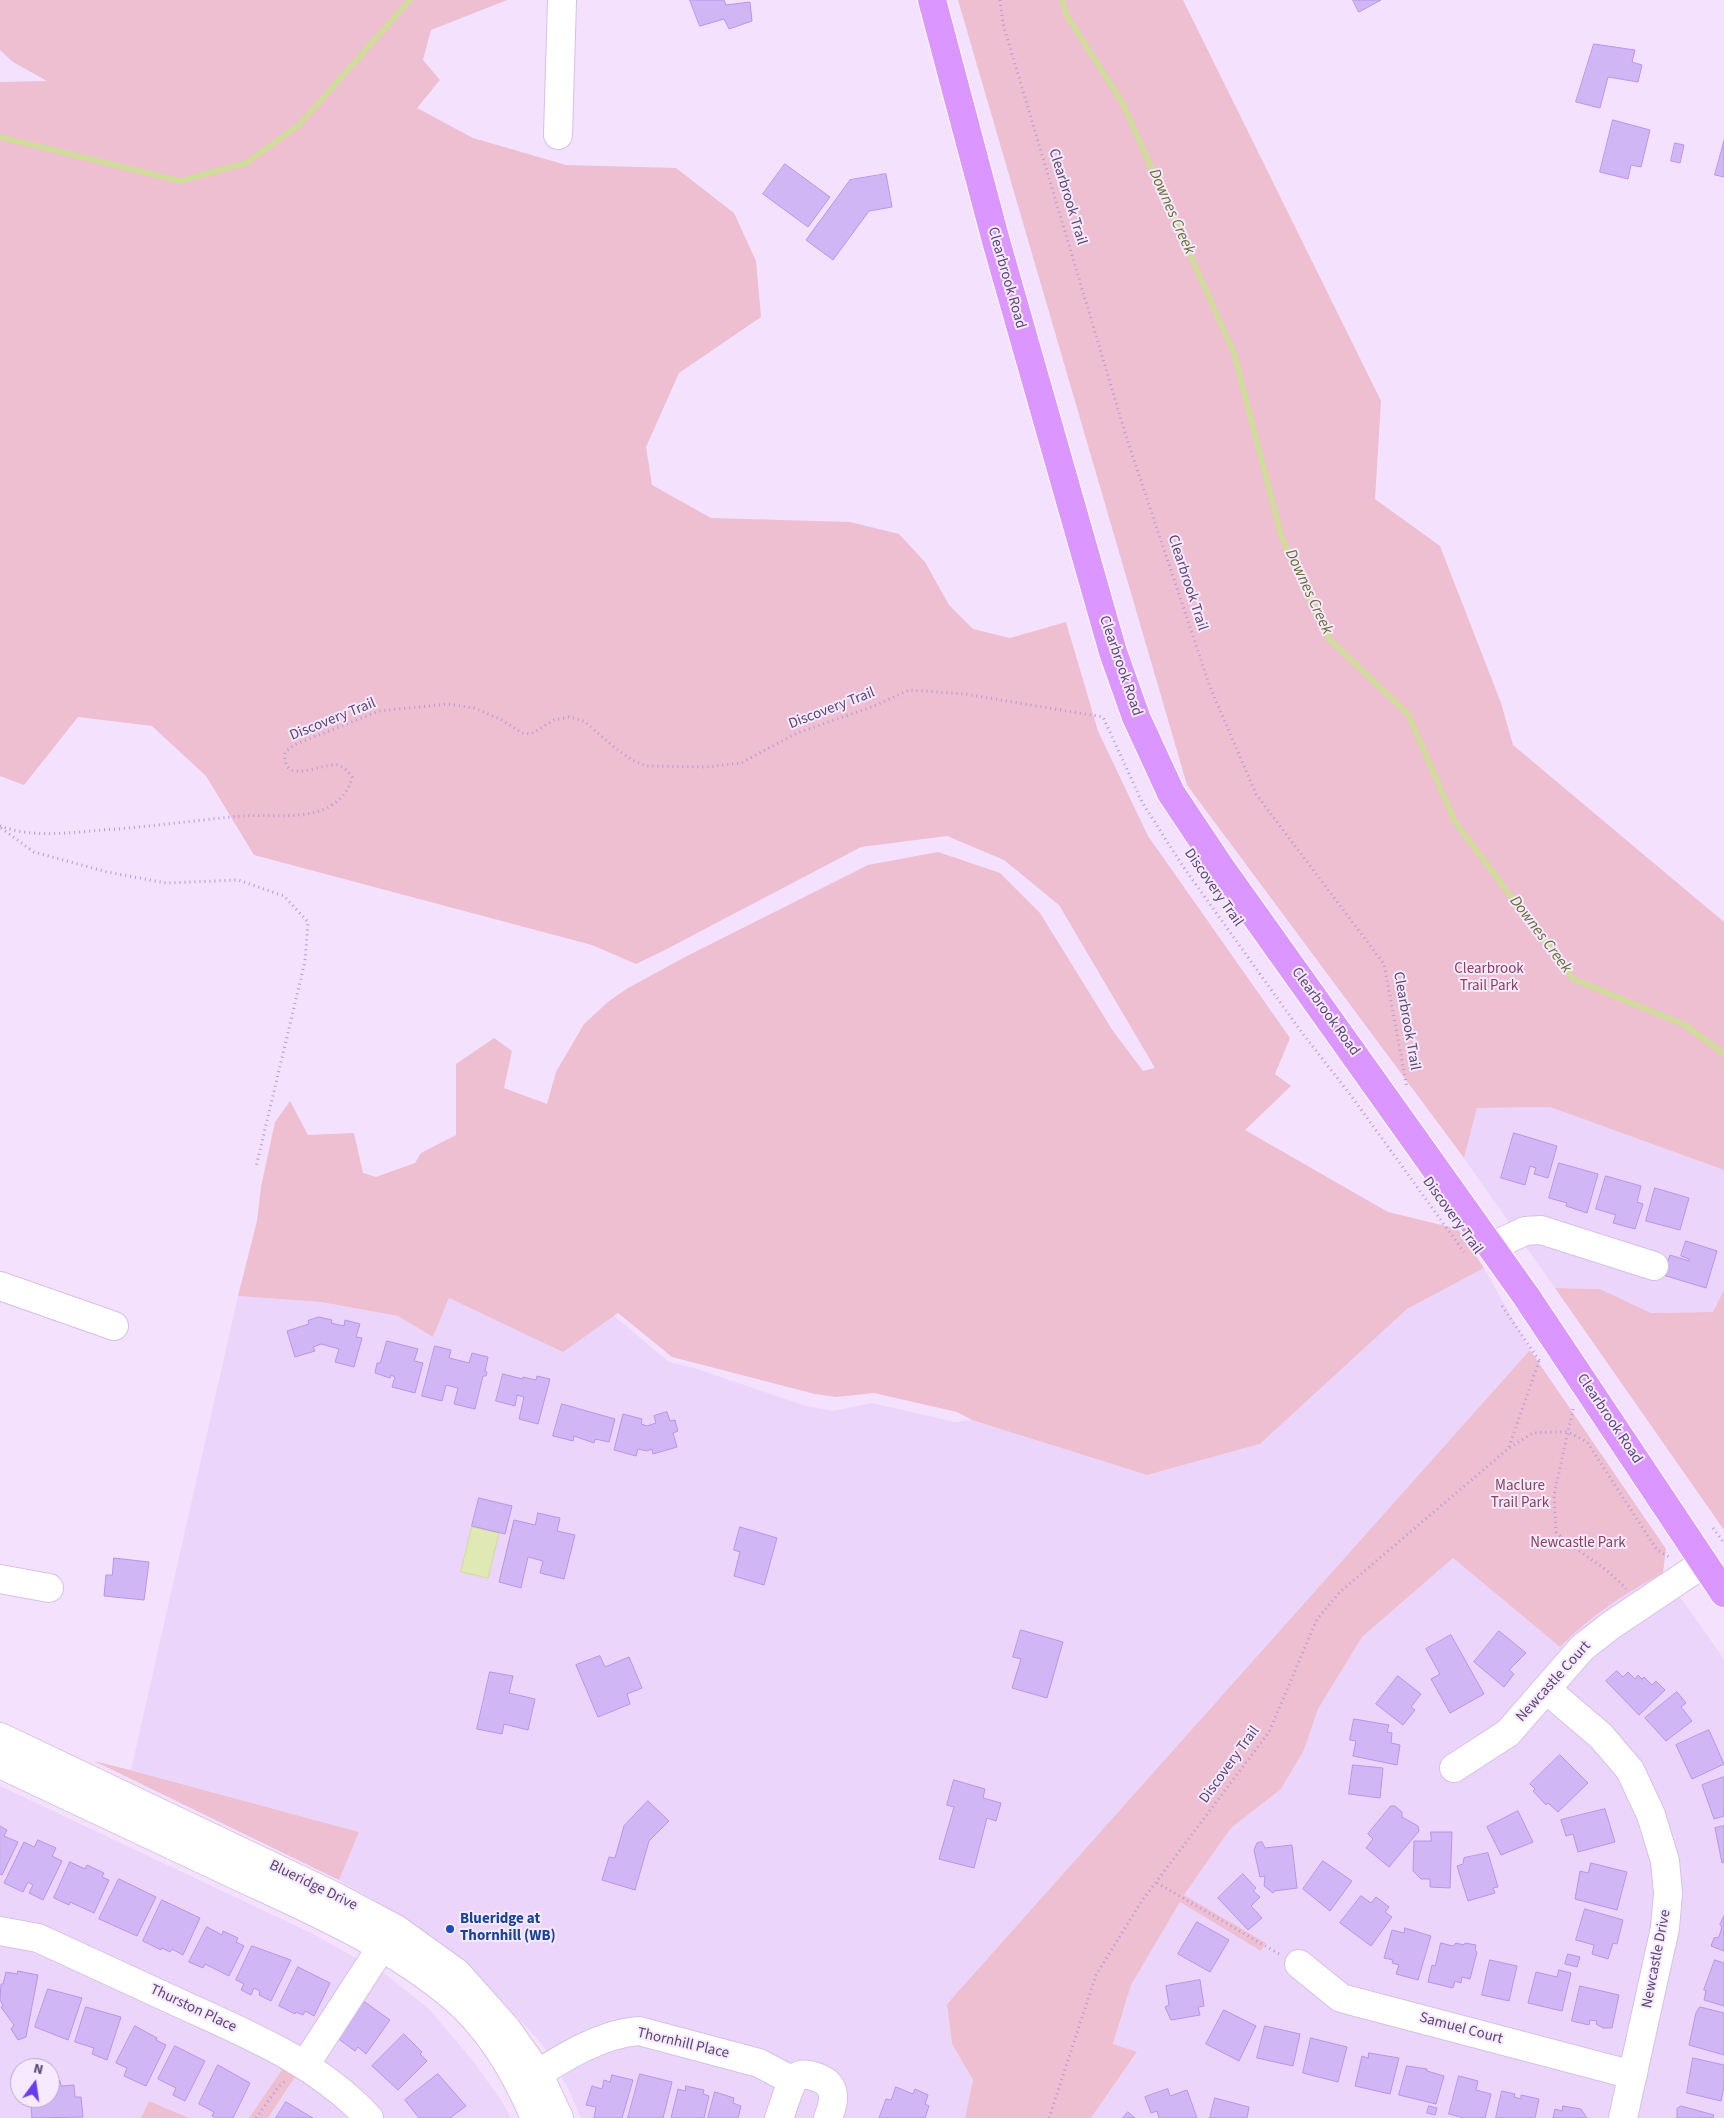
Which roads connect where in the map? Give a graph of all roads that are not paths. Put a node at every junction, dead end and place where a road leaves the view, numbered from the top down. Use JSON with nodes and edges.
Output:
{"nodes":[{"id":1,"x":562,"y":0,"type":"edge"},
{"id":2,"x":932,"y":0,"type":"edge"},
{"id":3,"x":558,"y":135,"type":"dead end"},
{"id":4,"x":1491,"y":1247,"type":"junction"},
{"id":5,"x":1654,"y":1266,"type":"dead end"},
{"id":6,"x":0,"y":1286,"type":"edge"},
{"id":7,"x":114,"y":1326,"type":"dead end"},
{"id":8,"x":1704,"y":1563,"type":"junction"},
{"id":9,"x":0,"y":1579,"type":"edge"},
{"id":10,"x":49,"y":1588,"type":"dead end"},
{"id":11,"x":1724,"y":1593,"type":"edge"},
{"id":12,"x":1547,"y":1690,"type":"junction"},
{"id":13,"x":0,"y":1737,"type":"edge"},
{"id":14,"x":0,"y":1764,"type":"edge"},
{"id":15,"x":1454,"y":1768,"type":"dead end"},
{"id":16,"x":0,"y":1932,"type":"edge"},
{"id":17,"x":381,"y":1948,"type":"junction"},
{"id":18,"x":1299,"y":1964,"type":"road end"},
{"id":19,"x":302,"y":2063,"type":"junction"},
{"id":20,"x":1633,"y":2075,"type":"junction"},
{"id":21,"x":529,"y":2079,"type":"junction"},
{"id":22,"x":793,"y":2081,"type":"junction"},
{"id":23,"x":369,"y":2118,"type":"edge"},
{"id":24,"x":535,"y":2118,"type":"edge"},
{"id":25,"x":559,"y":2118,"type":"edge"},
{"id":26,"x":779,"y":2118,"type":"edge"},
{"id":27,"x":828,"y":2118,"type":"edge"},
{"id":28,"x":1623,"y":2118,"type":"edge"}],
"edges":[{"from":1,"to":3,"type":"street"},
{"from":2,"to":4,"type":"main road","name":"Clearbrook Road"},
{"from":4,"to":5,"type":"street"},
{"from":4,"to":8,"type":"main road","name":"Clearbrook Road"},
{"from":6,"to":7,"type":"street"},
{"from":8,"to":11,"type":"main road","name":"Clearbrook Road"},
{"from":8,"to":12,"type":"street","name":"Newcastle Court"},
{"from":9,"to":10,"type":"street"},
{"from":12,"to":15,"type":"street","name":"Newcastle Court"},
{"from":12,"to":20,"type":"street","name":"Newcastle Drive"},
{"from":13,"to":21,"type":"street","name":"Blueridge Drive"},
{"from":14,"to":17,"type":"street","name":"Blueridge Drive"},
{"from":16,"to":19,"type":"street","name":"Thurston Place"},
{"from":17,"to":19,"type":"street"},
{"from":17,"to":21,"type":"street","name":"Blueridge Drive"},
{"from":18,"to":20,"type":"street","name":"Samuel Court"},
{"from":19,"to":23,"type":"street","name":"Thurston Place"},
{"from":20,"to":28,"type":"street","name":"Newcastle Drive"},
{"from":21,"to":22,"type":"street","name":"Thornhill Place"},
{"from":21,"to":24,"type":"street","name":"Blueridge Drive"},
{"from":21,"to":25,"type":"street","name":"Blueridge Drive"},
{"from":22,"to":26,"type":"street"},
{"from":22,"to":27,"type":"street"}]}
